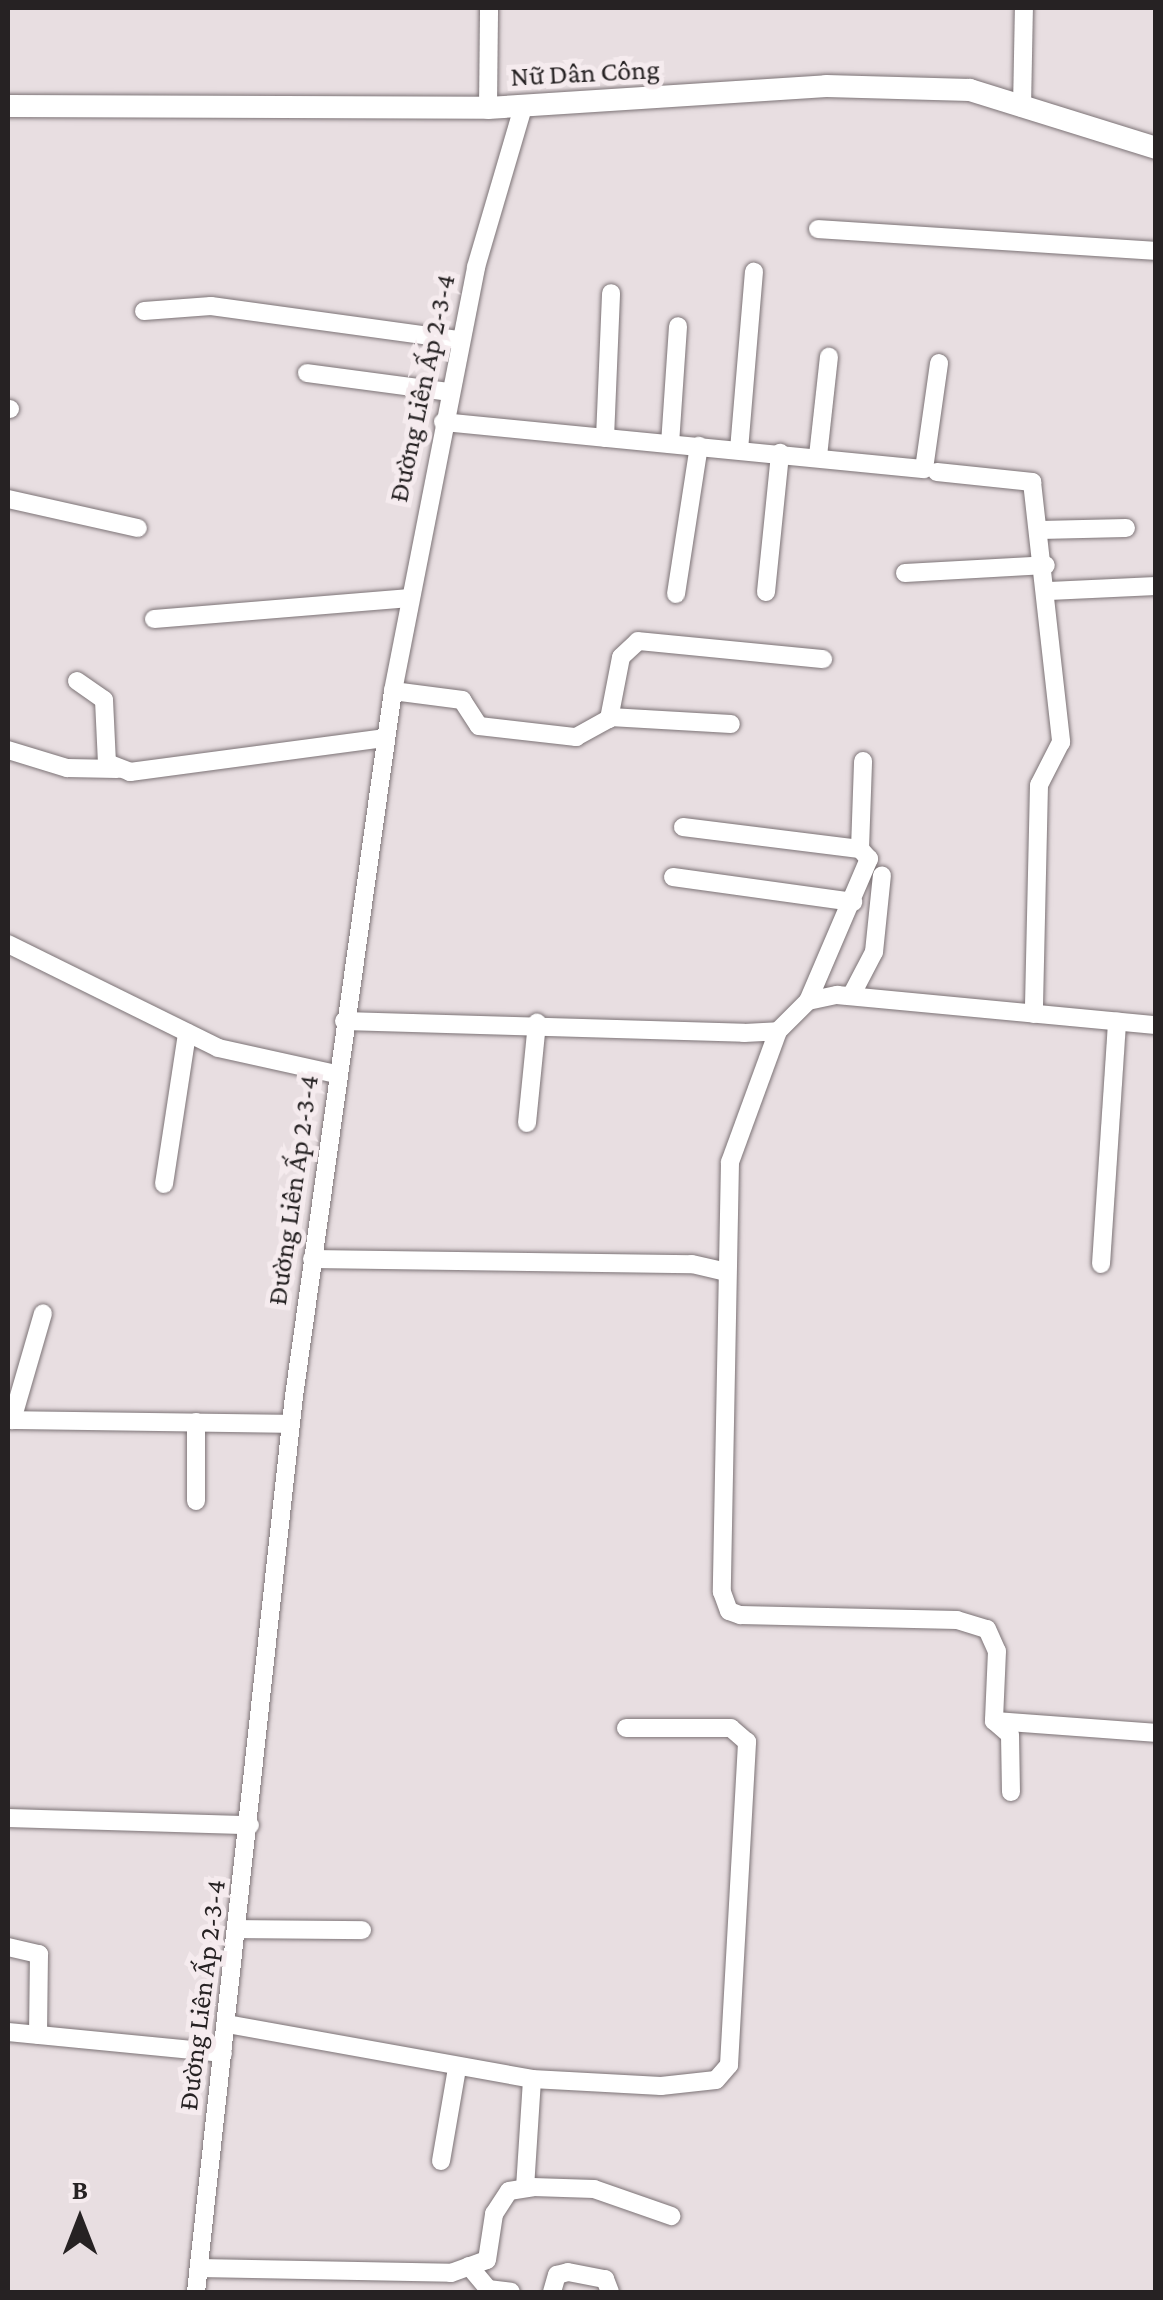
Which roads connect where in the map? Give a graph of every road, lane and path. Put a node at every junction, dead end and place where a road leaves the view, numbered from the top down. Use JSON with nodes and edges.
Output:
{"nodes":[{"id":1,"x":489,"y":8,"type":"edge"},
{"id":2,"x":1024,"y":8,"type":"edge"},
{"id":3,"x":8,"y":106,"type":"edge"},
{"id":4,"x":488,"y":108,"type":"junction"},
{"id":5,"x":524,"y":108,"type":"junction"},
{"id":6,"x":1022,"y":108,"type":"junction"},
{"id":7,"x":1156,"y":148,"type":"edge"},
{"id":8,"x":818,"y":229,"type":"dead end"},
{"id":9,"x":1156,"y":251,"type":"edge"},
{"id":10,"x":754,"y":272,"type":"dead end"},
{"id":11,"x":611,"y":293,"type":"dead end"},
{"id":12,"x":144,"y":311,"type":"dead end"},
{"id":13,"x":678,"y":326,"type":"dead end"},
{"id":14,"x":460,"y":340,"type":"junction"},
{"id":15,"x":829,"y":357,"type":"dead end"},
{"id":16,"x":939,"y":364,"type":"dead end"},
{"id":17,"x":307,"y":372,"type":"dead end"},
{"id":18,"x":449,"y":392,"type":"junction"},
{"id":19,"x":443,"y":422,"type":"junction"},
{"id":20,"x":605,"y":438,"type":"junction"},
{"id":21,"x":670,"y":444,"type":"junction"},
{"id":22,"x":699,"y":446,"type":"junction"},
{"id":23,"x":739,"y":450,"type":"junction"},
{"id":24,"x":780,"y":453,"type":"junction"},
{"id":25,"x":818,"y":456,"type":"junction"},
{"id":26,"x":937,"y":472,"type":"dead end"},
{"id":27,"x":8,"y":500,"type":"edge"},
{"id":28,"x":138,"y":528,"type":"dead end"},
{"id":29,"x":1126,"y":528,"type":"dead end"},
{"id":30,"x":1040,"y":530,"type":"junction"},
{"id":31,"x":1046,"y":565,"type":"junction"},
{"id":32,"x":904,"y":573,"type":"dead end"},
{"id":33,"x":1156,"y":586,"type":"edge"},
{"id":34,"x":1049,"y":591,"type":"junction"},
{"id":35,"x":766,"y":592,"type":"dead end"},
{"id":36,"x":676,"y":594,"type":"dead end"},
{"id":37,"x":407,"y":598,"type":"junction"},
{"id":38,"x":154,"y":619,"type":"dead end"},
{"id":39,"x":823,"y":659,"type":"dead end"},
{"id":40,"x":78,"y":681,"type":"dead end"},
{"id":41,"x":393,"y":691,"type":"junction"},
{"id":42,"x":610,"y":717,"type":"junction"},
{"id":43,"x":731,"y":724,"type":"dead end"},
{"id":44,"x":386,"y":738,"type":"junction"},
{"id":45,"x":8,"y":750,"type":"edge"},
{"id":46,"x":863,"y":762,"type":"dead end"},
{"id":47,"x":118,"y":769,"type":"junction"},
{"id":48,"x":682,"y":827,"type":"dead end"},
{"id":49,"x":860,"y":850,"type":"junction"},
{"id":50,"x":882,"y":875,"type":"dead end"},
{"id":51,"x":673,"y":878,"type":"dead end"},
{"id":52,"x":853,"y":902,"type":"junction"},
{"id":53,"x":8,"y":944,"type":"edge"},
{"id":54,"x":851,"y":996,"type":"junction"},
{"id":55,"x":808,"y":1001,"type":"junction"},
{"id":56,"x":1034,"y":1014,"type":"junction"},
{"id":57,"x":344,"y":1021,"type":"junction"},
{"id":58,"x":537,"y":1022,"type":"junction"},
{"id":59,"x":1117,"y":1022,"type":"junction"},
{"id":60,"x":1156,"y":1025,"type":"edge"},
{"id":61,"x":778,"y":1030,"type":"junction"},
{"id":62,"x":187,"y":1033,"type":"junction"},
{"id":63,"x":336,"y":1074,"type":"junction"},
{"id":64,"x":526,"y":1123,"type":"dead end"},
{"id":65,"x":164,"y":1184,"type":"dead end"},
{"id":66,"x":312,"y":1259,"type":"junction"},
{"id":67,"x":1102,"y":1264,"type":"dead end"},
{"id":68,"x":726,"y":1272,"type":"junction"},
{"id":69,"x":43,"y":1313,"type":"dead end"},
{"id":70,"x":10,"y":1420,"type":"edge"},
{"id":71,"x":196,"y":1422,"type":"junction"},
{"id":72,"x":291,"y":1424,"type":"junction"},
{"id":73,"x":196,"y":1501,"type":"dead end"},
{"id":74,"x":994,"y":1722,"type":"junction"},
{"id":75,"x":626,"y":1728,"type":"dead end"},
{"id":76,"x":1156,"y":1733,"type":"edge"},
{"id":77,"x":1011,"y":1792,"type":"dead end"},
{"id":78,"x":8,"y":1818,"type":"edge"},
{"id":79,"x":250,"y":1825,"type":"junction"},
{"id":80,"x":238,"y":1928,"type":"junction"},
{"id":81,"x":362,"y":1930,"type":"dead end"},
{"id":82,"x":8,"y":1948,"type":"edge"},
{"id":83,"x":227,"y":2024,"type":"junction"},
{"id":84,"x":8,"y":2032,"type":"edge"},
{"id":85,"x":38,"y":2036,"type":"junction"},
{"id":86,"x":223,"y":2053,"type":"junction"},
{"id":87,"x":457,"y":2068,"type":"junction"},
{"id":88,"x":532,"y":2078,"type":"junction"},
{"id":89,"x":441,"y":2161,"type":"dead end"},
{"id":90,"x":525,"y":2188,"type":"junction"},
{"id":91,"x":671,"y":2216,"type":"dead end"},
{"id":92,"x":469,"y":2266,"type":"junction"},
{"id":93,"x":198,"y":2268,"type":"junction"},
{"id":94,"x":487,"y":2291,"type":"edge"},
{"id":95,"x":196,"y":2292,"type":"edge"},
{"id":96,"x":511,"y":2292,"type":"edge"},
{"id":97,"x":552,"y":2292,"type":"edge"},
{"id":98,"x":610,"y":2292,"type":"edge"}],
"edges":[{"from":1,"to":4,"type":"street"},
{"from":2,"to":6,"type":"street"},
{"from":3,"to":4,"type":"street","name":"Nữ Dân Công"},
{"from":4,"to":5,"type":"street","name":"Nữ Dân Công"},
{"from":5,"to":6,"type":"street","name":"Nữ Dân Công"},
{"from":5,"to":14,"type":"street","name":"Đường Liên Ấp 2-3-4"},
{"from":6,"to":7,"type":"street","name":"Nữ Dân Công"},
{"from":8,"to":9,"type":"street"},
{"from":10,"to":23,"type":"street"},
{"from":11,"to":20,"type":"street"},
{"from":12,"to":14,"type":"street"},
{"from":13,"to":21,"type":"street"},
{"from":14,"to":18,"type":"street","name":"Đường Liên Ấp 2-3-4"},
{"from":15,"to":25,"type":"street"},
{"from":16,"to":25,"type":"street"},
{"from":17,"to":18,"type":"street"},
{"from":18,"to":19,"type":"street","name":"Đường Liên Ấp 2-3-4"},
{"from":19,"to":20,"type":"street"},
{"from":19,"to":37,"type":"street","name":"Đường Liên Ấp 2-3-4"},
{"from":20,"to":21,"type":"street"},
{"from":21,"to":22,"type":"street"},
{"from":22,"to":23,"type":"street"},
{"from":22,"to":36,"type":"street"},
{"from":23,"to":24,"type":"street"},
{"from":24,"to":25,"type":"street"},
{"from":24,"to":35,"type":"street"},
{"from":26,"to":30,"type":"street"},
{"from":27,"to":28,"type":"street"},
{"from":29,"to":30,"type":"street"},
{"from":30,"to":31,"type":"street"},
{"from":31,"to":32,"type":"street"},
{"from":31,"to":34,"type":"street"},
{"from":33,"to":34,"type":"street"},
{"from":34,"to":56,"type":"street"},
{"from":37,"to":38,"type":"street"},
{"from":37,"to":41,"type":"street","name":"Đường Liên Ấp 2-3-4"},
{"from":39,"to":42,"type":"street"},
{"from":40,"to":47,"type":"street"},
{"from":41,"to":42,"type":"street"},
{"from":41,"to":44,"type":"street","name":"Đường Liên Ấp 2-3-4"},
{"from":42,"to":43,"type":"street"},
{"from":44,"to":47,"type":"street"},
{"from":44,"to":57,"type":"street","name":"Đường Liên Ấp 2-3-4"},
{"from":45,"to":47,"type":"street"},
{"from":46,"to":49,"type":"street"},
{"from":48,"to":49,"type":"street"},
{"from":49,"to":52,"type":"street"},
{"from":50,"to":54,"type":"street"},
{"from":51,"to":52,"type":"street"},
{"from":52,"to":55,"type":"street"},
{"from":53,"to":62,"type":"street"},
{"from":54,"to":55,"type":"street"},
{"from":54,"to":56,"type":"street"},
{"from":55,"to":61,"type":"street"},
{"from":56,"to":59,"type":"street"},
{"from":57,"to":58,"type":"street"},
{"from":57,"to":63,"type":"street","name":"Đường Liên Ấp 2-3-4"},
{"from":58,"to":61,"type":"street"},
{"from":58,"to":64,"type":"street"},
{"from":59,"to":60,"type":"street"},
{"from":59,"to":67,"type":"street"},
{"from":61,"to":68,"type":"street"},
{"from":62,"to":63,"type":"street"},
{"from":62,"to":65,"type":"street"},
{"from":63,"to":66,"type":"street","name":"Đường Liên Ấp 2-3-4"},
{"from":66,"to":68,"type":"street"},
{"from":66,"to":72,"type":"street","name":"Đường Liên Ấp 2-3-4"},
{"from":68,"to":74,"type":"street"},
{"from":69,"to":70,"type":"street"},
{"from":70,"to":71,"type":"street"},
{"from":71,"to":72,"type":"street"},
{"from":71,"to":73,"type":"street"},
{"from":72,"to":79,"type":"street","name":"Đường Liên Ấp 2-3-4"},
{"from":74,"to":76,"type":"street"},
{"from":74,"to":77,"type":"street"},
{"from":75,"to":88,"type":"street"},
{"from":78,"to":79,"type":"street"},
{"from":79,"to":80,"type":"street","name":"Đường Liên Ấp 2-3-4"},
{"from":80,"to":81,"type":"street"},
{"from":80,"to":83,"type":"street","name":"Đường Liên Ấp 2-3-4"},
{"from":82,"to":85,"type":"street"},
{"from":83,"to":86,"type":"street","name":"Đường Liên Ấp 2-3-4"},
{"from":83,"to":87,"type":"street"},
{"from":84,"to":85,"type":"street"},
{"from":85,"to":86,"type":"street"},
{"from":86,"to":93,"type":"street","name":"Đường Liên Ấp 2-3-4"},
{"from":87,"to":88,"type":"street"},
{"from":87,"to":89,"type":"street"},
{"from":88,"to":90,"type":"street"},
{"from":90,"to":91,"type":"street"},
{"from":90,"to":92,"type":"street"},
{"from":92,"to":93,"type":"street"},
{"from":92,"to":94,"type":"street"},
{"from":93,"to":95,"type":"street","name":"Đường Liên Ấp 2-3-4"},
{"from":94,"to":96,"type":"street"},
{"from":97,"to":98,"type":"street"}]}
